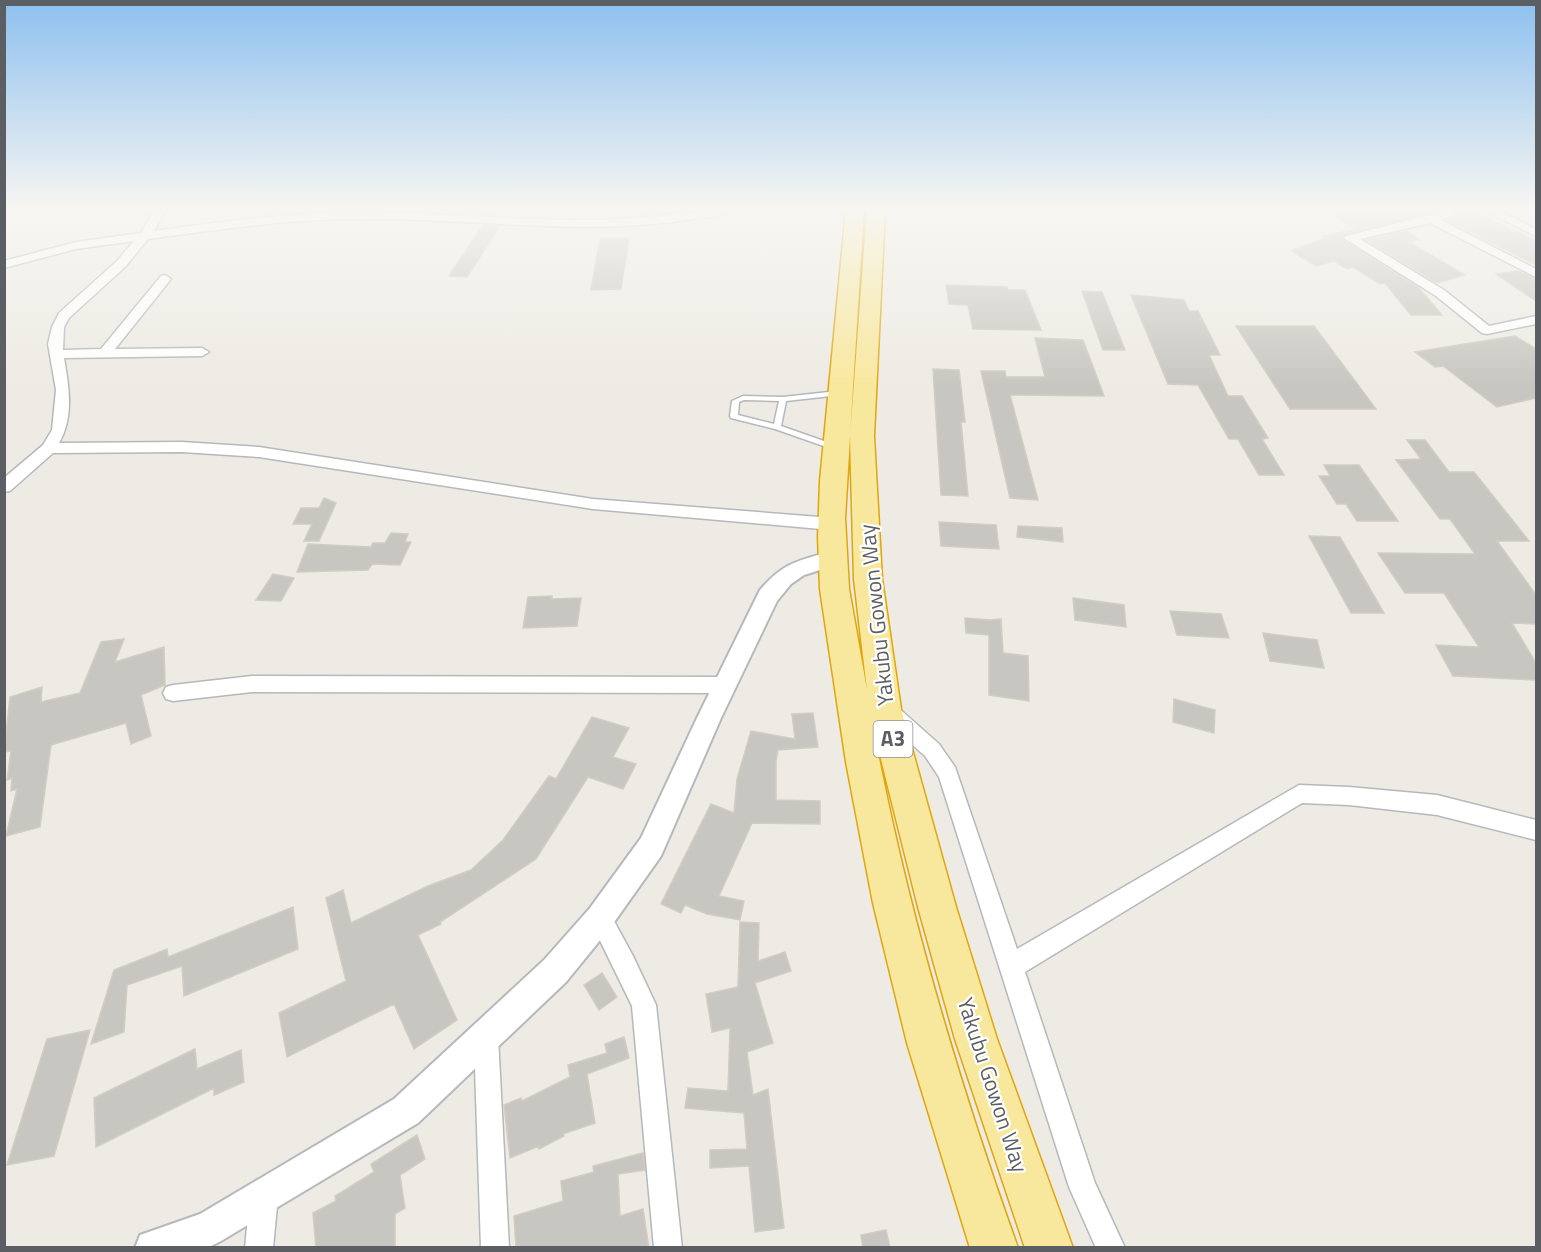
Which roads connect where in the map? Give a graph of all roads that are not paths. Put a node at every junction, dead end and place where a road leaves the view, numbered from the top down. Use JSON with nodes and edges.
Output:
{"nodes":[{"id":1,"x":116,"y":268,"type":"edge"},
{"id":2,"x":858,"y":268,"type":"edge"},
{"id":3,"x":864,"y":268,"type":"edge"},
{"id":4,"x":1400,"y":268,"type":"edge"},
{"id":5,"x":165,"y":279,"type":"dead end"},
{"id":6,"x":1536,"y":320,"type":"edge"},
{"id":7,"x":201,"y":352,"type":"dead end"},
{"id":8,"x":105,"y":353,"type":"junction"},
{"id":9,"x":57,"y":354,"type":"junction"},
{"id":10,"x":840,"y":393,"type":"junction"},
{"id":11,"x":783,"y":399,"type":"junction"},
{"id":12,"x":777,"y":427,"type":"junction"},
{"id":13,"x":49,"y":448,"type":"junction"},
{"id":14,"x":836,"y":448,"type":"junction"},
{"id":15,"x":6,"y":485,"type":"edge"},
{"id":16,"x":832,"y":524,"type":"junction"},
{"id":17,"x":832,"y":559,"type":"junction"},
{"id":18,"x":725,"y":685,"type":"junction"},
{"id":19,"x":173,"y":693,"type":"dead end"},
{"id":20,"x":885,"y":709,"type":"junction"},
{"id":21,"x":1536,"y":830,"type":"edge"},
{"id":22,"x":600,"y":918,"type":"junction"},
{"id":23,"x":1012,"y":966,"type":"junction"},
{"id":24,"x":486,"y":1037,"type":"junction"},
{"id":25,"x":264,"y":1196,"type":"junction"},
{"id":26,"x":153,"y":1248,"type":"edge"},
{"id":27,"x":260,"y":1248,"type":"edge"},
{"id":28,"x":495,"y":1248,"type":"edge"},
{"id":29,"x":668,"y":1248,"type":"edge"},
{"id":30,"x":994,"y":1248,"type":"edge"},
{"id":31,"x":1049,"y":1248,"type":"edge"},
{"id":32,"x":1111,"y":1248,"type":"edge"}],
"edges":[{"from":1,"to":9,"type":"street"},
{"from":2,"to":10,"type":"highway","name":"Yakubu Gowon Way","number":"A3"},
{"from":3,"to":20,"type":"highway","name":"Yakubu Gowon Way","number":"A3"},
{"from":4,"to":6,"type":"street"},
{"from":5,"to":8,"type":"street"},
{"from":7,"to":8,"type":"street"},
{"from":8,"to":9,"type":"street"},
{"from":9,"to":13,"type":"street"},
{"from":10,"to":11,"type":"lane"},
{"from":10,"to":14,"type":"highway","name":"Yakubu Gowon Way","number":"A3"},
{"from":11,"to":12,"type":"lane"},
{"from":11,"to":12,"type":"lane"},
{"from":12,"to":14,"type":"lane"},
{"from":13,"to":15,"type":"street"},
{"from":13,"to":16,"type":"street"},
{"from":14,"to":16,"type":"highway","name":"Yakubu Gowon Way","number":"A3"},
{"from":16,"to":17,"type":"highway","name":"Yakubu Gowon Way","number":"A3"},
{"from":17,"to":18,"type":"street"},
{"from":17,"to":30,"type":"highway","name":"Yakubu Gowon Way","number":"A3"},
{"from":18,"to":19,"type":"street"},
{"from":18,"to":22,"type":"street"},
{"from":20,"to":23,"type":"street"},
{"from":20,"to":31,"type":"highway","name":"Yakubu Gowon Way","number":"A3"},
{"from":21,"to":23,"type":"street"},
{"from":22,"to":24,"type":"street"},
{"from":22,"to":29,"type":"street"},
{"from":23,"to":32,"type":"street"},
{"from":24,"to":25,"type":"street"},
{"from":24,"to":28,"type":"street"},
{"from":25,"to":26,"type":"street"},
{"from":25,"to":27,"type":"street"}]}
